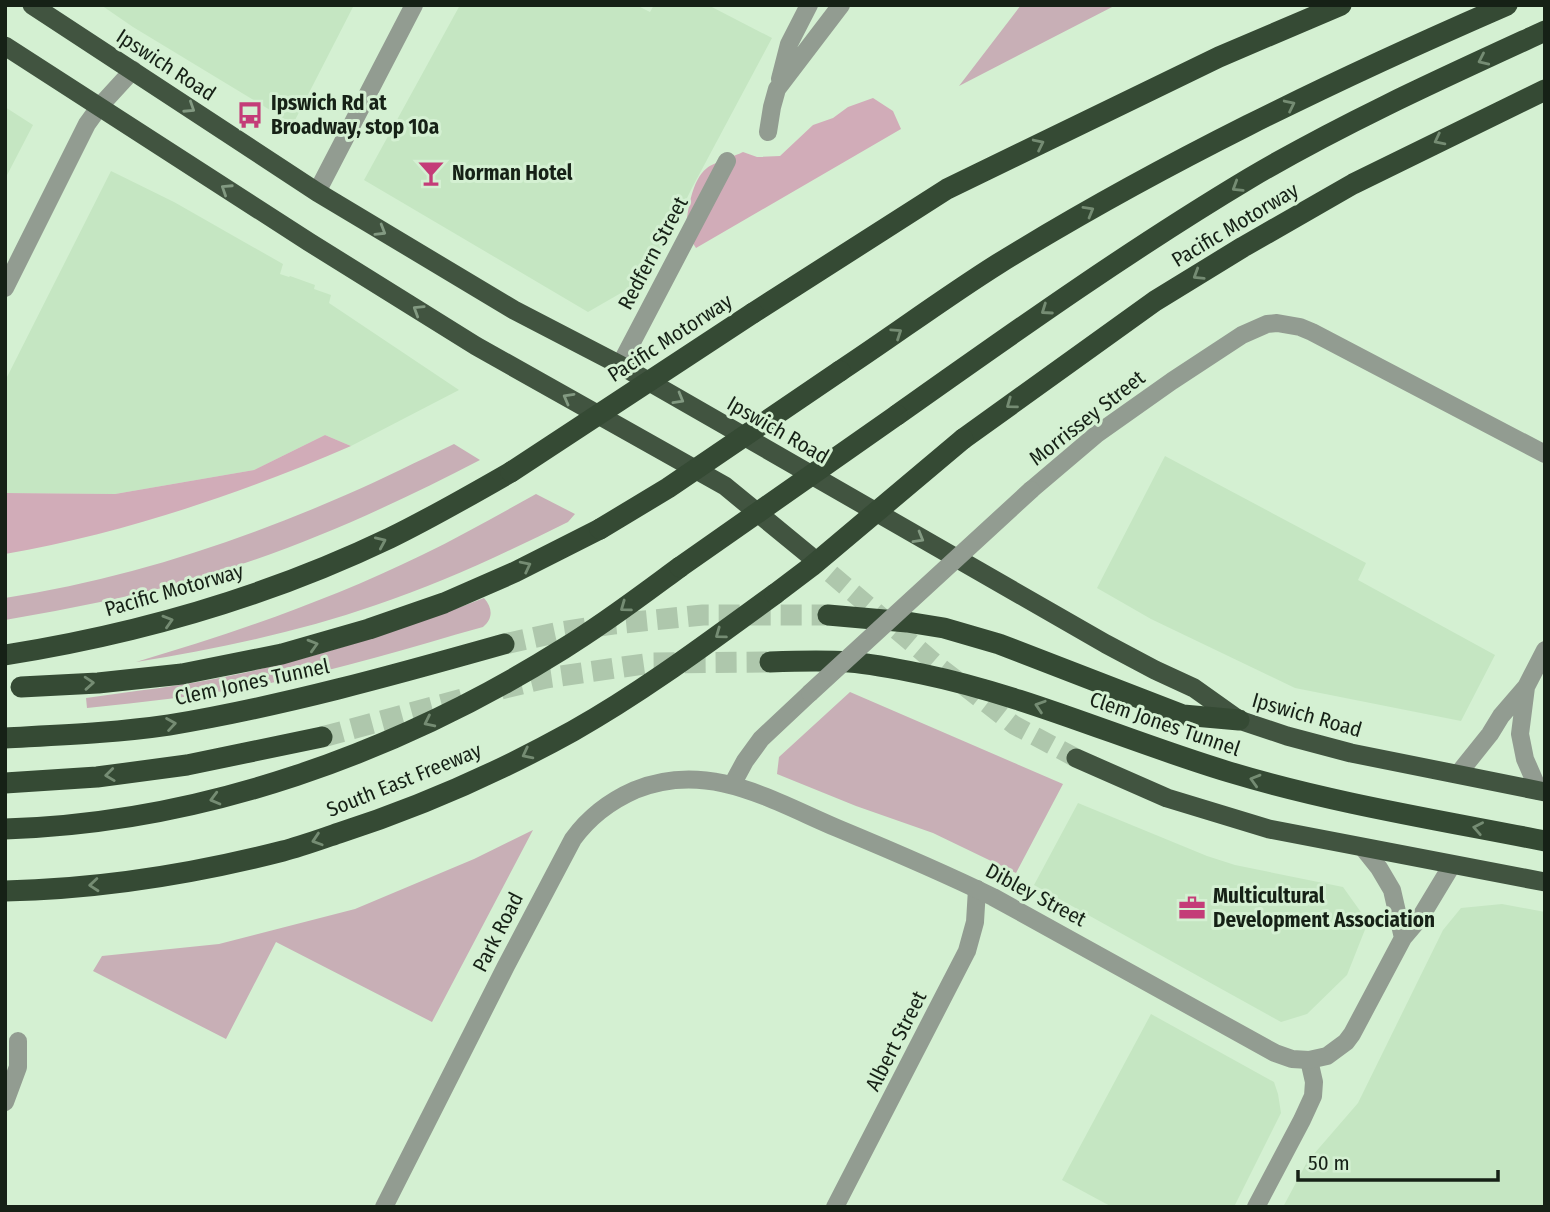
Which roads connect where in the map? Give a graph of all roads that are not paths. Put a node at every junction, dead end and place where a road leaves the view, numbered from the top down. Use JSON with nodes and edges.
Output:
{"nodes":[{"id":1,"x":32,"y":5,"type":"edge"},
{"id":2,"x":414,"y":5,"type":"edge"},
{"id":3,"x":809,"y":5,"type":"edge"},
{"id":4,"x":841,"y":5,"type":"edge"},
{"id":5,"x":1341,"y":5,"type":"edge"},
{"id":6,"x":1507,"y":5,"type":"edge"},
{"id":7,"x":1545,"y":31,"type":"edge"},
{"id":8,"x":5,"y":46,"type":"edge"},
{"id":9,"x":133,"y":71,"type":"junction"},
{"id":10,"x":777,"y":89,"type":"junction"},
{"id":11,"x":1545,"y":90,"type":"edge"},
{"id":12,"x":100,"y":106,"type":"junction"},
{"id":13,"x":768,"y":132,"type":"dead end"},
{"id":14,"x":727,"y":161,"type":"dead end"},
{"id":15,"x":317,"y":192,"type":"junction"},
{"id":16,"x":5,"y":288,"type":"edge"},
{"id":17,"x":620,"y":365,"type":"junction"},
{"id":18,"x":1545,"y":454,"type":"edge"},
{"id":19,"x":809,"y":555,"type":"tunnel mouth"},
{"id":20,"x":775,"y":594,"type":"joint"},
{"id":21,"x":828,"y":615,"type":"tunnel mouth"},
{"id":22,"x":504,"y":644,"type":"tunnel mouth"},
{"id":23,"x":1545,"y":650,"type":"edge"},
{"id":24,"x":5,"y":655,"type":"edge"},
{"id":25,"x":770,"y":662,"type":"tunnel mouth"},
{"id":26,"x":21,"y":687,"type":"dead end"},
{"id":27,"x":1526,"y":687,"type":"junction"},
{"id":28,"x":1239,"y":720,"type":"junction"},
{"id":29,"x":322,"y":737,"type":"tunnel mouth"},
{"id":30,"x":5,"y":738,"type":"edge"},
{"id":31,"x":1076,"y":758,"type":"tunnel mouth"},
{"id":32,"x":1458,"y":774,"type":"junction"},
{"id":33,"x":5,"y":783,"type":"edge"},
{"id":34,"x":733,"y":785,"type":"junction"},
{"id":35,"x":1542,"y":792,"type":"edge"},
{"id":36,"x":5,"y":829,"type":"edge"},
{"id":37,"x":1545,"y":841,"type":"edge"},
{"id":38,"x":1363,"y":848,"type":"junction"},
{"id":39,"x":1452,"y":866,"type":"junction"},
{"id":40,"x":1545,"y":882,"type":"edge"},
{"id":41,"x":977,"y":889,"type":"junction"},
{"id":42,"x":5,"y":891,"type":"edge"},
{"id":43,"x":1403,"y":938,"type":"junction"},
{"id":44,"x":18,"y":1041,"type":"dead end"},
{"id":45,"x":1309,"y":1060,"type":"junction"},
{"id":46,"x":5,"y":1102,"type":"edge"},
{"id":47,"x":384,"y":1207,"type":"edge"},
{"id":48,"x":835,"y":1207,"type":"edge"},
{"id":49,"x":1256,"y":1207,"type":"edge"}],
"edges":[{"from":1,"to":9,"type":"highway","name":"Ipswich Road"},
{"from":2,"to":15,"type":"street"},
{"from":3,"to":10,"type":"street"},
{"from":4,"to":10,"type":"street"},
{"from":24,"to":5,"type":"highway","name":"Pacific Motorway","one_way":true,"bridge":true},
{"from":26,"to":6,"type":"highway","one_way":true,"bridge":true},
{"from":7,"to":36,"type":"highway","one_way":true,"bridge":true},
{"from":8,"to":12,"type":"highway"},
{"from":9,"to":12,"type":"street"},
{"from":9,"to":15,"type":"highway","name":"Ipswich Road","one_way":true},
{"from":10,"to":13,"type":"street"},
{"from":11,"to":20,"type":"highway","name":"Pacific Motorway","one_way":true,"bridge":true},
{"from":12,"to":16,"type":"street"},
{"from":19,"to":12,"type":"highway","one_way":true},
{"from":14,"to":17,"type":"street","name":"Redfern Street"},
{"from":15,"to":17,"type":"highway","name":"Ipswich Road","one_way":true},
{"from":17,"to":28,"type":"highway","name":"Ipswich Road","one_way":true},
{"from":18,"to":34,"type":"street","name":"Morrissey Street","bridge":true},
{"from":20,"to":42,"type":"highway","name":"South East Freeway","one_way":true},
{"from":21,"to":28,"type":"highway","name":"Clem Jones Tunnel"},
{"from":30,"to":22,"type":"highway","name":"Clem Jones Tunnel","one_way":true},
{"from":23,"to":27,"type":"street"},
{"from":37,"to":25,"type":"highway","name":"Clem Jones Tunnel","one_way":true},
{"from":27,"to":32,"type":"street"},
{"from":27,"to":35,"type":"street"},
{"from":28,"to":32,"type":"highway","name":"Ipswich Road"},
{"from":29,"to":33,"type":"highway","one_way":true},
{"from":31,"to":38,"type":"highway"},
{"from":32,"to":35,"type":"highway","name":"Ipswich Road"},
{"from":34,"to":41,"type":"street","name":"Dibley Street"},
{"from":34,"to":47,"type":"street","name":"Park Road"},
{"from":38,"to":39,"type":"highway"},
{"from":38,"to":43,"type":"street"},
{"from":39,"to":40,"type":"highway"},
{"from":39,"to":43,"type":"street"},
{"from":41,"to":45,"type":"street","name":"Dibley Street"},
{"from":41,"to":48,"type":"street","name":"Albert Street"},
{"from":43,"to":45,"type":"street"},
{"from":44,"to":46,"type":"street"},
{"from":45,"to":49,"type":"street"}]}
